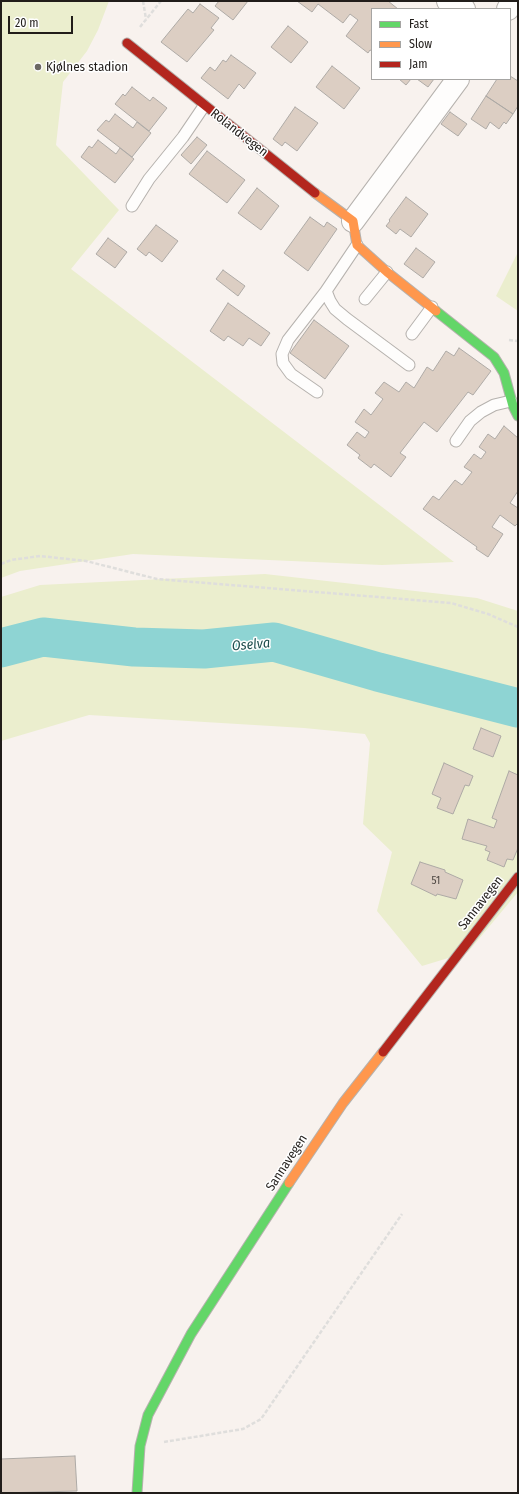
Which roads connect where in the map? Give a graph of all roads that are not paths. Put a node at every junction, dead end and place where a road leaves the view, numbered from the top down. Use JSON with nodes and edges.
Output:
{"nodes":[{"id":1,"x":448,"y":1,"type":"edge"},
{"id":2,"x":462,"y":8,"type":"edge"},
{"id":3,"x":127,"y":43,"type":"road end"},
{"id":4,"x":457,"y":80,"type":"edge"},
{"id":5,"x":204,"y":106,"type":"junction"},
{"id":6,"x":132,"y":206,"type":"dead end"},
{"id":7,"x":353,"y":221,"type":"junction"},
{"id":8,"x":357,"y":245,"type":"junction"},
{"id":9,"x":387,"y":272,"type":"junction"},
{"id":10,"x":326,"y":291,"type":"junction"},
{"id":11,"x":365,"y":299,"type":"dead end"},
{"id":12,"x":432,"y":307,"type":"junction"},
{"id":13,"x":412,"y":334,"type":"dead end"},
{"id":14,"x":410,"y":365,"type":"dead end"},
{"id":15,"x":317,"y":392,"type":"dead end"},
{"id":16,"x":511,"y":401,"type":"junction"},
{"id":17,"x":518,"y":416,"type":"edge"},
{"id":18,"x":456,"y":441,"type":"dead end"},
{"id":19,"x":518,"y":877,"type":"edge"},
{"id":20,"x":137,"y":1493,"type":"edge"}],
"edges":[{"from":1,"to":2,"type":"street"},
{"from":3,"to":5,"type":"street","name":"Rolandvegen"},
{"from":4,"to":7,"type":"street"},
{"from":5,"to":6,"type":"lane"},
{"from":5,"to":7,"type":"street","name":"Rolandvegen"},
{"from":7,"to":8,"type":"street"},
{"from":8,"to":9,"type":"street"},
{"from":8,"to":10,"type":"lane"},
{"from":9,"to":11,"type":"lane"},
{"from":9,"to":12,"type":"street"},
{"from":10,"to":14,"type":"lane"},
{"from":10,"to":15,"type":"lane"},
{"from":12,"to":13,"type":"lane"},
{"from":12,"to":16,"type":"street"},
{"from":16,"to":17,"type":"street"},
{"from":16,"to":18,"type":"lane"},
{"from":19,"to":20,"type":"street","name":"Sannavegen"}]}
